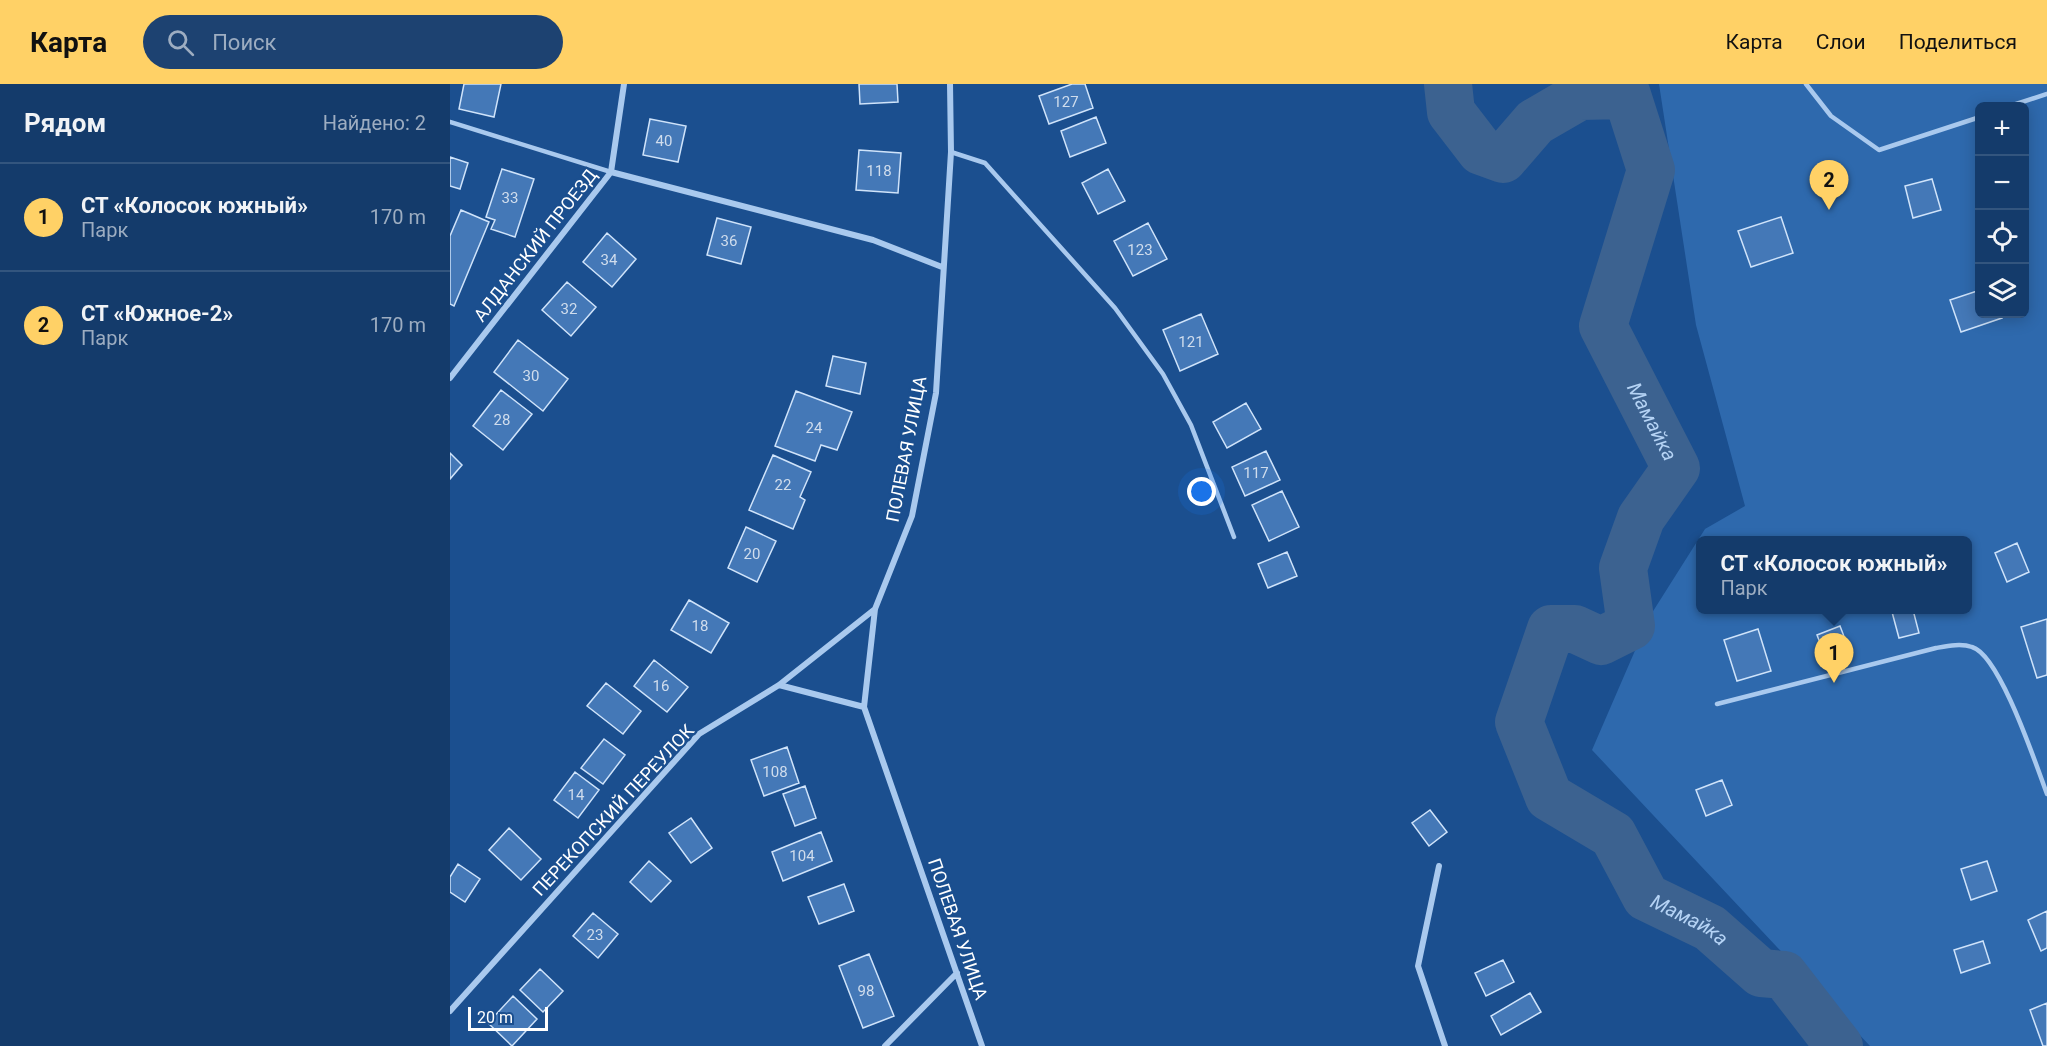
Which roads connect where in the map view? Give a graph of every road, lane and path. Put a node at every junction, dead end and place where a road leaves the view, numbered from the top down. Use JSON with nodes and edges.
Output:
{"nodes":[{"id":1,"x":624,"y":84,"type":"edge"},
{"id":2,"x":950,"y":84,"type":"edge"},
{"id":3,"x":1806,"y":84,"type":"edge"},
{"id":4,"x":2047,"y":94,"type":"edge"},
{"id":5,"x":2022,"y":102,"type":"edge"},
{"id":6,"x":1975,"y":119,"type":"edge"},
{"id":7,"x":450,"y":122,"type":"edge"},
{"id":8,"x":951,"y":152,"type":"junction"},
{"id":9,"x":611,"y":172,"type":"junction"},
{"id":10,"x":942,"y":267,"type":"junction"},
{"id":11,"x":450,"y":378,"type":"edge"},
{"id":12,"x":1234,"y":537,"type":"dead end"},
{"id":13,"x":875,"y":609,"type":"junction"},
{"id":14,"x":779,"y":685,"type":"junction"},
{"id":15,"x":1718,"y":704,"type":"dead end"},
{"id":16,"x":864,"y":707,"type":"junction"},
{"id":17,"x":2047,"y":794,"type":"edge"},
{"id":18,"x":1439,"y":866,"type":"dead end"},
{"id":19,"x":957,"y":973,"type":"junction"},
{"id":20,"x":450,"y":1011,"type":"edge"},
{"id":21,"x":885,"y":1046,"type":"edge"},
{"id":22,"x":982,"y":1046,"type":"edge"},
{"id":23,"x":1445,"y":1046,"type":"edge"}],
"edges":[{"from":1,"to":9,"type":"street","name":"АЛДАНСКИЙ ПРОЕЗД"},
{"from":2,"to":8,"type":"street","name":"ПОЛЕВАЯ УЛИЦА"},
{"from":3,"to":6,"type":"lane"},
{"from":4,"to":5,"type":"lane"},
{"from":7,"to":9,"type":"lane"},
{"from":8,"to":10,"type":"street","name":"ПОЛЕВАЯ УЛИЦА"},
{"from":8,"to":12,"type":"lane"},
{"from":9,"to":10,"type":"street"},
{"from":9,"to":11,"type":"street","name":"АЛДАНСКИЙ ПРОЕЗД"},
{"from":10,"to":13,"type":"street","name":"ПОЛЕВАЯ УЛИЦА"},
{"from":13,"to":14,"type":"street","name":"ПЕРЕКОПСКИЙ ПЕРЕУЛОК"},
{"from":13,"to":16,"type":"street","name":"ПОЛЕВАЯ УЛИЦА"},
{"from":14,"to":16,"type":"street"},
{"from":14,"to":20,"type":"street","name":"ПЕРЕКОПСКИЙ ПЕРЕУЛОК"},
{"from":15,"to":17,"type":"lane"},
{"from":16,"to":19,"type":"street","name":"ПОЛЕВАЯ УЛИЦА"},
{"from":18,"to":23,"type":"street"},
{"from":19,"to":21,"type":"street"},
{"from":19,"to":22,"type":"street","name":"ПОЛЕВАЯ УЛИЦА"}]}
